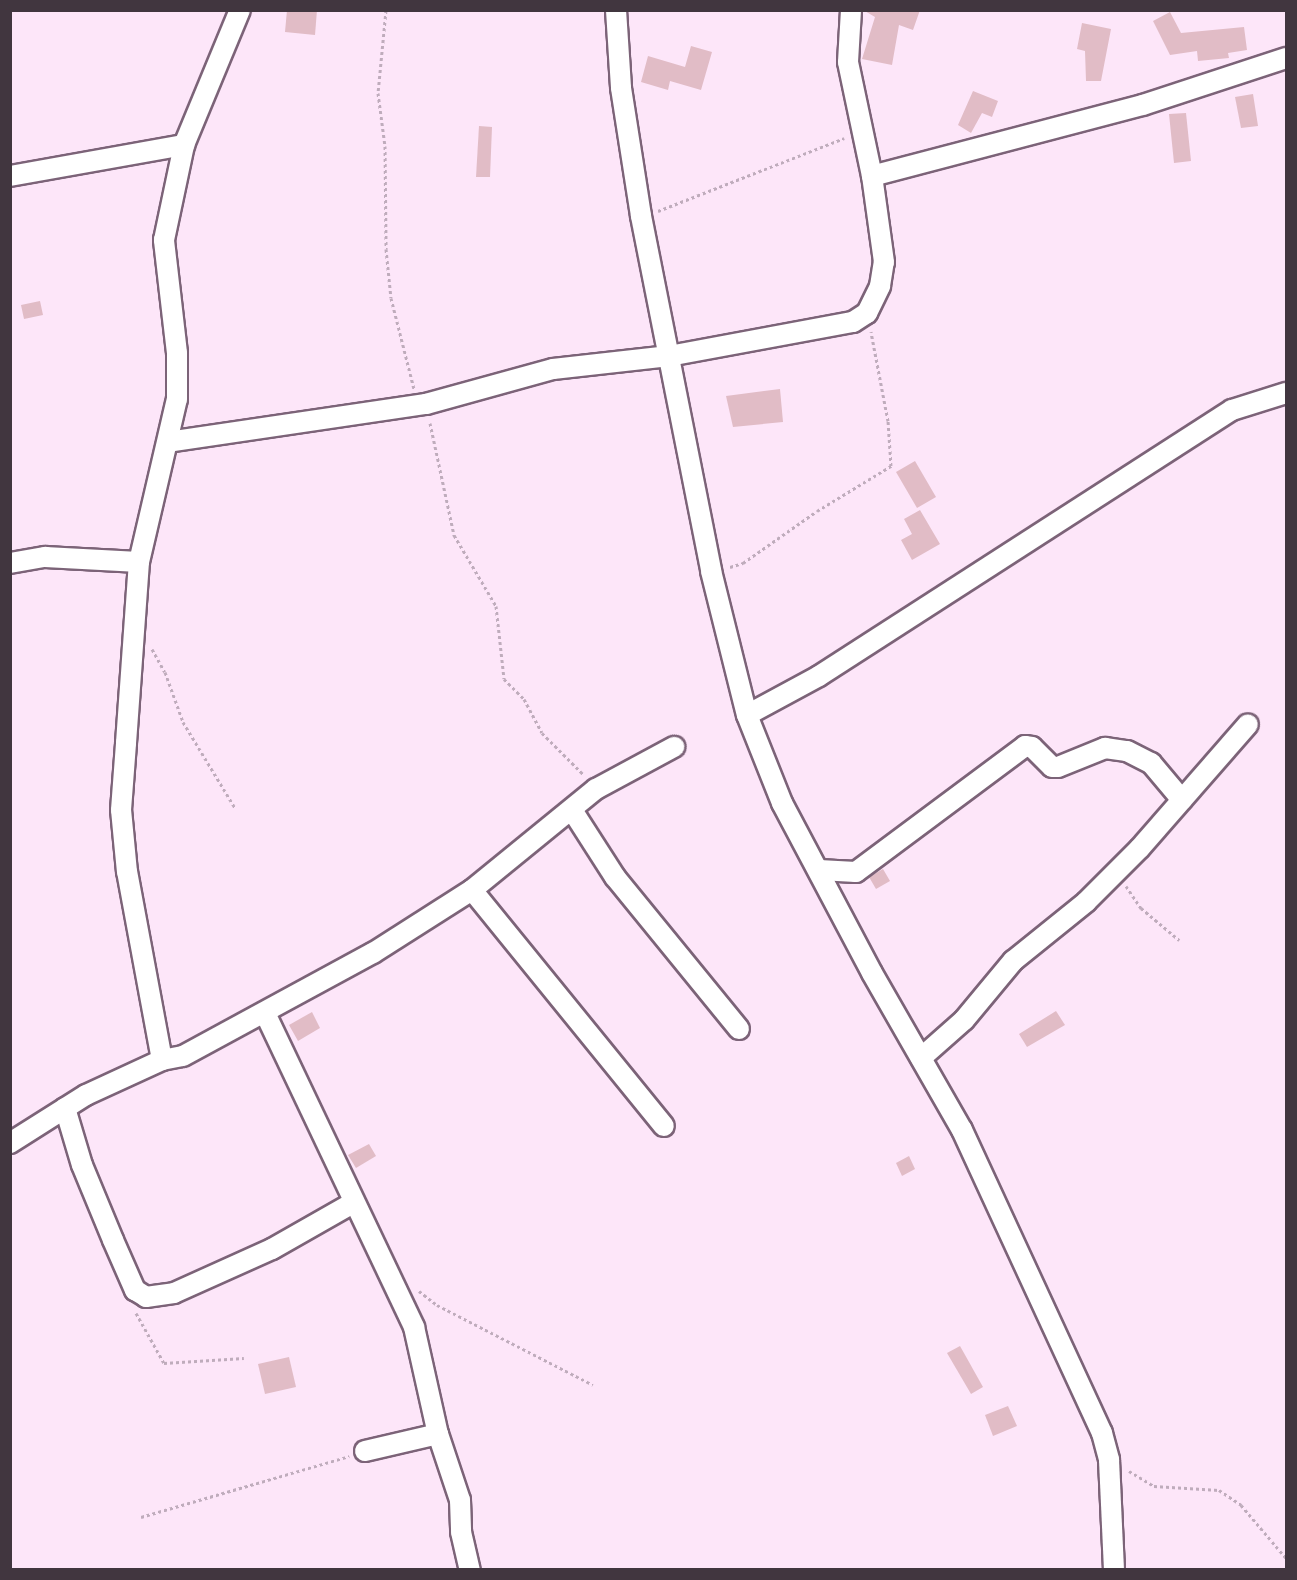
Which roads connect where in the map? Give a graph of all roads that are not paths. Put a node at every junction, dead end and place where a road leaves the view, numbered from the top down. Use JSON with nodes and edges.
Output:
{"nodes":[{"id":1,"x":240,"y":10,"type":"edge"},
{"id":2,"x":616,"y":10,"type":"edge"},
{"id":3,"x":851,"y":10,"type":"edge"},
{"id":4,"x":1287,"y":58,"type":"edge"},
{"id":5,"x":184,"y":145,"type":"junction"},
{"id":6,"x":10,"y":176,"type":"edge"},
{"id":7,"x":872,"y":176,"type":"junction"},
{"id":8,"x":669,"y":356,"type":"junction"},
{"id":9,"x":1287,"y":393,"type":"edge"},
{"id":10,"x":168,"y":442,"type":"junction"},
{"id":11,"x":139,"y":562,"type":"junction"},
{"id":12,"x":10,"y":563,"type":"edge"},
{"id":13,"x":747,"y":716,"type":"junction"},
{"id":14,"x":1248,"y":724,"type":"dead end"},
{"id":15,"x":674,"y":747,"type":"dead end"},
{"id":16,"x":1182,"y":800,"type":"junction"},
{"id":17,"x":572,"y":810,"type":"junction"},
{"id":18,"x":819,"y":870,"type":"junction"},
{"id":19,"x":472,"y":890,"type":"junction"},
{"id":20,"x":265,"y":1013,"type":"junction"},
{"id":21,"x":739,"y":1029,"type":"dead end"},
{"id":22,"x":921,"y":1058,"type":"junction"},
{"id":23,"x":162,"y":1060,"type":"junction"},
{"id":24,"x":65,"y":1108,"type":"junction"},
{"id":25,"x":664,"y":1126,"type":"dead end"},
{"id":26,"x":10,"y":1143,"type":"edge"},
{"id":27,"x":353,"y":1203,"type":"junction"},
{"id":28,"x":438,"y":1434,"type":"junction"},
{"id":29,"x":365,"y":1451,"type":"road end"},
{"id":30,"x":470,"y":1569,"type":"edge"},
{"id":31,"x":1114,"y":1569,"type":"edge"}],
"edges":[{"from":1,"to":5,"type":"street"},
{"from":2,"to":8,"type":"street"},
{"from":3,"to":7,"type":"street"},
{"from":4,"to":7,"type":"street"},
{"from":5,"to":6,"type":"street"},
{"from":5,"to":10,"type":"street"},
{"from":7,"to":8,"type":"street"},
{"from":8,"to":10,"type":"street"},
{"from":8,"to":13,"type":"street"},
{"from":9,"to":13,"type":"street"},
{"from":10,"to":11,"type":"street"},
{"from":11,"to":12,"type":"street"},
{"from":11,"to":23,"type":"street"},
{"from":13,"to":18,"type":"street"},
{"from":14,"to":16,"type":"street"},
{"from":15,"to":17,"type":"street"},
{"from":16,"to":18,"type":"street"},
{"from":16,"to":22,"type":"street"},
{"from":17,"to":19,"type":"street"},
{"from":17,"to":21,"type":"street"},
{"from":18,"to":22,"type":"street"},
{"from":19,"to":20,"type":"street"},
{"from":19,"to":25,"type":"street"},
{"from":20,"to":23,"type":"street"},
{"from":20,"to":27,"type":"street"},
{"from":22,"to":31,"type":"street"},
{"from":23,"to":24,"type":"street"},
{"from":24,"to":26,"type":"street"},
{"from":24,"to":27,"type":"street"},
{"from":27,"to":28,"type":"street"},
{"from":28,"to":29,"type":"street"},
{"from":28,"to":30,"type":"street"}]}
